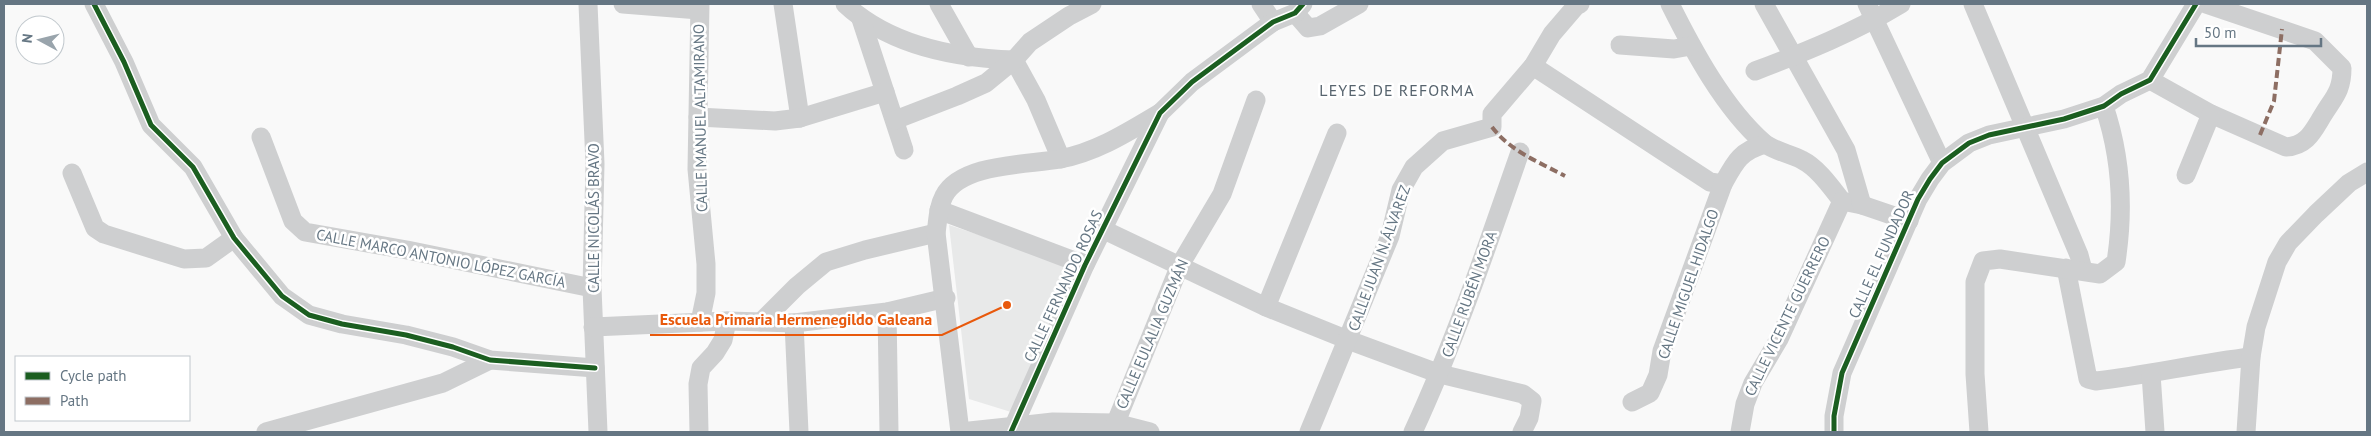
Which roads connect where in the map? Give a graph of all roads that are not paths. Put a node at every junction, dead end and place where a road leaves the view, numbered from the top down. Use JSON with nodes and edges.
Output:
{"nodes":[{"id":1,"x":94,"y":4,"type":"edge"},
{"id":2,"x":588,"y":4,"type":"edge"},
{"id":3,"x":623,"y":4,"type":"edge"},
{"id":4,"x":783,"y":4,"type":"edge"},
{"id":5,"x":845,"y":4,"type":"edge"},
{"id":6,"x":939,"y":4,"type":"edge"},
{"id":7,"x":1092,"y":4,"type":"edge"},
{"id":8,"x":1260,"y":4,"type":"edge"},
{"id":9,"x":1359,"y":4,"type":"edge"},
{"id":10,"x":1577,"y":4,"type":"edge"},
{"id":11,"x":1670,"y":4,"type":"edge"},
{"id":12,"x":1764,"y":4,"type":"edge"},
{"id":13,"x":1901,"y":4,"type":"edge"},
{"id":14,"x":1973,"y":4,"type":"edge"},
{"id":15,"x":2196,"y":4,"type":"edge"},
{"id":16,"x":2206,"y":4,"type":"edge"},
{"id":17,"x":699,"y":7,"type":"edge"},
{"id":18,"x":1299,"y":8,"type":"edge"},
{"id":19,"x":1871,"y":12,"type":"edge"},
{"id":20,"x":861,"y":18,"type":"junction"},
{"id":21,"x":1273,"y":22,"type":"junction"},
{"id":22,"x":1620,"y":45,"type":"dead end"},
{"id":23,"x":1691,"y":46,"type":"junction"},
{"id":24,"x":969,"y":56,"type":"junction"},
{"id":25,"x":1793,"y":57,"type":"junction"},
{"id":26,"x":1014,"y":60,"type":"junction"},
{"id":27,"x":1533,"y":66,"type":"junction"},
{"id":28,"x":1755,"y":71,"type":"dead end"},
{"id":29,"x":2150,"y":80,"type":"junction"},
{"id":30,"x":885,"y":92,"type":"junction"},
{"id":31,"x":1256,"y":100,"type":"dead end"},
{"id":32,"x":2104,"y":106,"type":"junction"},
{"id":33,"x":1160,"y":113,"type":"junction"},
{"id":34,"x":2211,"y":114,"type":"junction"},
{"id":35,"x":698,"y":118,"type":"junction"},
{"id":36,"x":800,"y":118,"type":"junction"},
{"id":37,"x":894,"y":120,"type":"junction"},
{"id":38,"x":2025,"y":127,"type":"junction"},
{"id":39,"x":1337,"y":133,"type":"dead end"},
{"id":40,"x":261,"y":137,"type":"dead end"},
{"id":41,"x":1765,"y":144,"type":"junction"},
{"id":42,"x":904,"y":150,"type":"dead end"},
{"id":43,"x":1520,"y":152,"type":"dead end"},
{"id":44,"x":1061,"y":159,"type":"junction"},
{"id":45,"x":1942,"y":163,"type":"junction"},
{"id":46,"x":2367,"y":172,"type":"edge"},
{"id":47,"x":72,"y":173,"type":"dead end"},
{"id":48,"x":2186,"y":175,"type":"dead end"},
{"id":49,"x":1723,"y":184,"type":"junction"},
{"id":50,"x":1842,"y":201,"type":"junction"},
{"id":51,"x":1862,"y":205,"type":"junction"},
{"id":52,"x":939,"y":210,"type":"junction"},
{"id":53,"x":1909,"y":221,"type":"junction"},
{"id":54,"x":1102,"y":229,"type":"junction"},
{"id":55,"x":936,"y":233,"type":"junction"},
{"id":56,"x":234,"y":238,"type":"junction"},
{"id":57,"x":1085,"y":265,"type":"junction"},
{"id":58,"x":1180,"y":265,"type":"junction"},
{"id":59,"x":2075,"y":269,"type":"junction"},
{"id":60,"x":592,"y":288,"type":"junction"},
{"id":61,"x":946,"y":298,"type":"junction"},
{"id":62,"x":1266,"y":307,"type":"junction"},
{"id":63,"x":887,"y":312,"type":"junction"},
{"id":64,"x":727,"y":321,"type":"junction"},
{"id":65,"x":700,"y":322,"type":"junction"},
{"id":66,"x":761,"y":322,"type":"junction"},
{"id":67,"x":794,"y":323,"type":"junction"},
{"id":68,"x":593,"y":327,"type":"junction"},
{"id":69,"x":1348,"y":340,"type":"junction"},
{"id":70,"x":2251,"y":357,"type":"junction"},
{"id":71,"x":490,"y":360,"type":"junction"},
{"id":72,"x":595,"y":368,"type":"junction"},
{"id":73,"x":1440,"y":374,"type":"junction"},
{"id":74,"x":2151,"y":374,"type":"junction"},
{"id":75,"x":1632,"y":402,"type":"dead end"},
{"id":76,"x":1113,"y":428,"type":"edge"},
{"id":77,"x":1013,"y":429,"type":"edge"},
{"id":78,"x":266,"y":432,"type":"edge"},
{"id":79,"x":598,"y":432,"type":"edge"},
{"id":80,"x":699,"y":432,"type":"edge"},
{"id":81,"x":799,"y":432,"type":"edge"},
{"id":82,"x":889,"y":432,"type":"edge"},
{"id":83,"x":960,"y":432,"type":"edge"},
{"id":84,"x":1150,"y":432,"type":"edge"},
{"id":85,"x":1310,"y":432,"type":"edge"},
{"id":86,"x":1413,"y":432,"type":"edge"},
{"id":87,"x":1522,"y":432,"type":"edge"},
{"id":88,"x":1740,"y":432,"type":"edge"},
{"id":89,"x":1834,"y":432,"type":"edge"},
{"id":90,"x":1979,"y":432,"type":"edge"},
{"id":91,"x":2155,"y":432,"type":"edge"},
{"id":92,"x":2246,"y":432,"type":"edge"}],
"edges":[{"from":1,"to":56,"type":"street"},
{"from":2,"to":60,"type":"street","name":"CALLE NICOLÁS BRAVO"},
{"from":3,"to":17,"type":"street"},
{"from":4,"to":36,"type":"street"},
{"from":5,"to":20,"type":"street"},
{"from":6,"to":24,"type":"street"},
{"from":7,"to":26,"type":"street"},
{"from":8,"to":21,"type":"street"},
{"from":9,"to":18,"type":"street"},
{"from":10,"to":27,"type":"street","name":"CALLE JUAN N. ÁLVAREZ"},
{"from":11,"to":23,"type":"street"},
{"from":12,"to":25,"type":"street"},
{"from":13,"to":19,"type":"street"},
{"from":14,"to":38,"type":"street"},
{"from":15,"to":29,"type":"street"},
{"from":16,"to":34,"type":"street"},
{"from":17,"to":35,"type":"street","name":"CALLE MANUEL ALTAMIRANO"},
{"from":18,"to":21,"type":"street"},
{"from":19,"to":25,"type":"street"},
{"from":19,"to":45,"type":"street"},
{"from":20,"to":24,"type":"street"},
{"from":20,"to":30,"type":"street"},
{"from":21,"to":33,"type":"street"},
{"from":22,"to":23,"type":"street"},
{"from":23,"to":41,"type":"street"},
{"from":24,"to":26,"type":"street"},
{"from":25,"to":28,"type":"street"},
{"from":25,"to":51,"type":"street"},
{"from":26,"to":37,"type":"street"},
{"from":26,"to":44,"type":"street"},
{"from":27,"to":49,"type":"street"},
{"from":27,"to":69,"type":"street","name":"CALLE JUAN N. ÁLVAREZ"},
{"from":29,"to":32,"type":"street","name":"CALLE EL FUNDADOR"},
{"from":29,"to":34,"type":"street"},
{"from":30,"to":36,"type":"street"},
{"from":30,"to":37,"type":"street"},
{"from":31,"to":58,"type":"street","name":"CALLE EULALIA GUZMÁN"},
{"from":32,"to":38,"type":"street","name":"CALLE EL FUNDADOR"},
{"from":32,"to":59,"type":"street"},
{"from":33,"to":44,"type":"street"},
{"from":33,"to":54,"type":"street","name":"CALLE FERNANDO ROSAS"},
{"from":34,"to":48,"type":"street"},
{"from":35,"to":36,"type":"street"},
{"from":35,"to":65,"type":"street","name":"CALLE MANUEL ALTAMIRANO"},
{"from":37,"to":42,"type":"street"},
{"from":38,"to":45,"type":"street","name":"CALLE EL FUNDADOR"},
{"from":38,"to":59,"type":"street"},
{"from":39,"to":62,"type":"street"},
{"from":40,"to":60,"type":"street","name":"CALLE MARCO ANTONIO LÓPEZ GARCÍA"},
{"from":41,"to":49,"type":"street","name":"CALLE MIGUEL HIDALGO"},
{"from":41,"to":50,"type":"street"},
{"from":43,"to":73,"type":"street","name":"CALLE RUBÉN MORA"},
{"from":44,"to":52,"type":"street"},
{"from":45,"to":53,"type":"street","name":"CALLE EL FUNDADOR"},
{"from":46,"to":70,"type":"street"},
{"from":47,"to":56,"type":"street"},
{"from":49,"to":75,"type":"street","name":"CALLE MIGUEL HIDALGO"},
{"from":50,"to":51,"type":"street"},
{"from":50,"to":88,"type":"street","name":"CALLE VICENTE GUERRERO"},
{"from":51,"to":53,"type":"street"},
{"from":52,"to":55,"type":"street"},
{"from":52,"to":57,"type":"street"},
{"from":53,"to":89,"type":"street","name":"CALLE EL FUNDADOR"},
{"from":54,"to":57,"type":"street","name":"CALLE FERNANDO ROSAS"},
{"from":54,"to":58,"type":"street"},
{"from":55,"to":61,"type":"street"},
{"from":55,"to":66,"type":"street"},
{"from":56,"to":71,"type":"street"},
{"from":57,"to":77,"type":"street","name":"CALLE FERNANDO ROSAS"},
{"from":58,"to":62,"type":"street"},
{"from":58,"to":76,"type":"street","name":"CALLE EULALIA GUZMÁN"},
{"from":59,"to":74,"type":"street"},
{"from":59,"to":90,"type":"street"},
{"from":60,"to":68,"type":"street","name":"CALLE NICOLÁS BRAVO"},
{"from":61,"to":63,"type":"street"},
{"from":61,"to":83,"type":"street"},
{"from":62,"to":69,"type":"street"},
{"from":63,"to":67,"type":"street"},
{"from":63,"to":82,"type":"street"},
{"from":64,"to":65,"type":"street"},
{"from":64,"to":66,"type":"street"},
{"from":64,"to":80,"type":"street"},
{"from":65,"to":68,"type":"street"},
{"from":66,"to":67,"type":"street"},
{"from":67,"to":81,"type":"street"},
{"from":68,"to":72,"type":"street","name":"CALLE NICOLÁS BRAVO"},
{"from":69,"to":73,"type":"street"},
{"from":69,"to":85,"type":"street","name":"CALLE JUAN N. ÁLVAREZ"},
{"from":70,"to":74,"type":"street"},
{"from":70,"to":92,"type":"street"},
{"from":71,"to":72,"type":"street"},
{"from":71,"to":78,"type":"street"},
{"from":72,"to":79,"type":"street","name":"CALLE NICOLÁS BRAVO"},
{"from":73,"to":86,"type":"street","name":"CALLE RUBÉN MORA"},
{"from":73,"to":87,"type":"street"},
{"from":74,"to":91,"type":"street"},
{"from":76,"to":77,"type":"street"},
{"from":76,"to":84,"type":"street"},
{"from":77,"to":83,"type":"street"}]}
